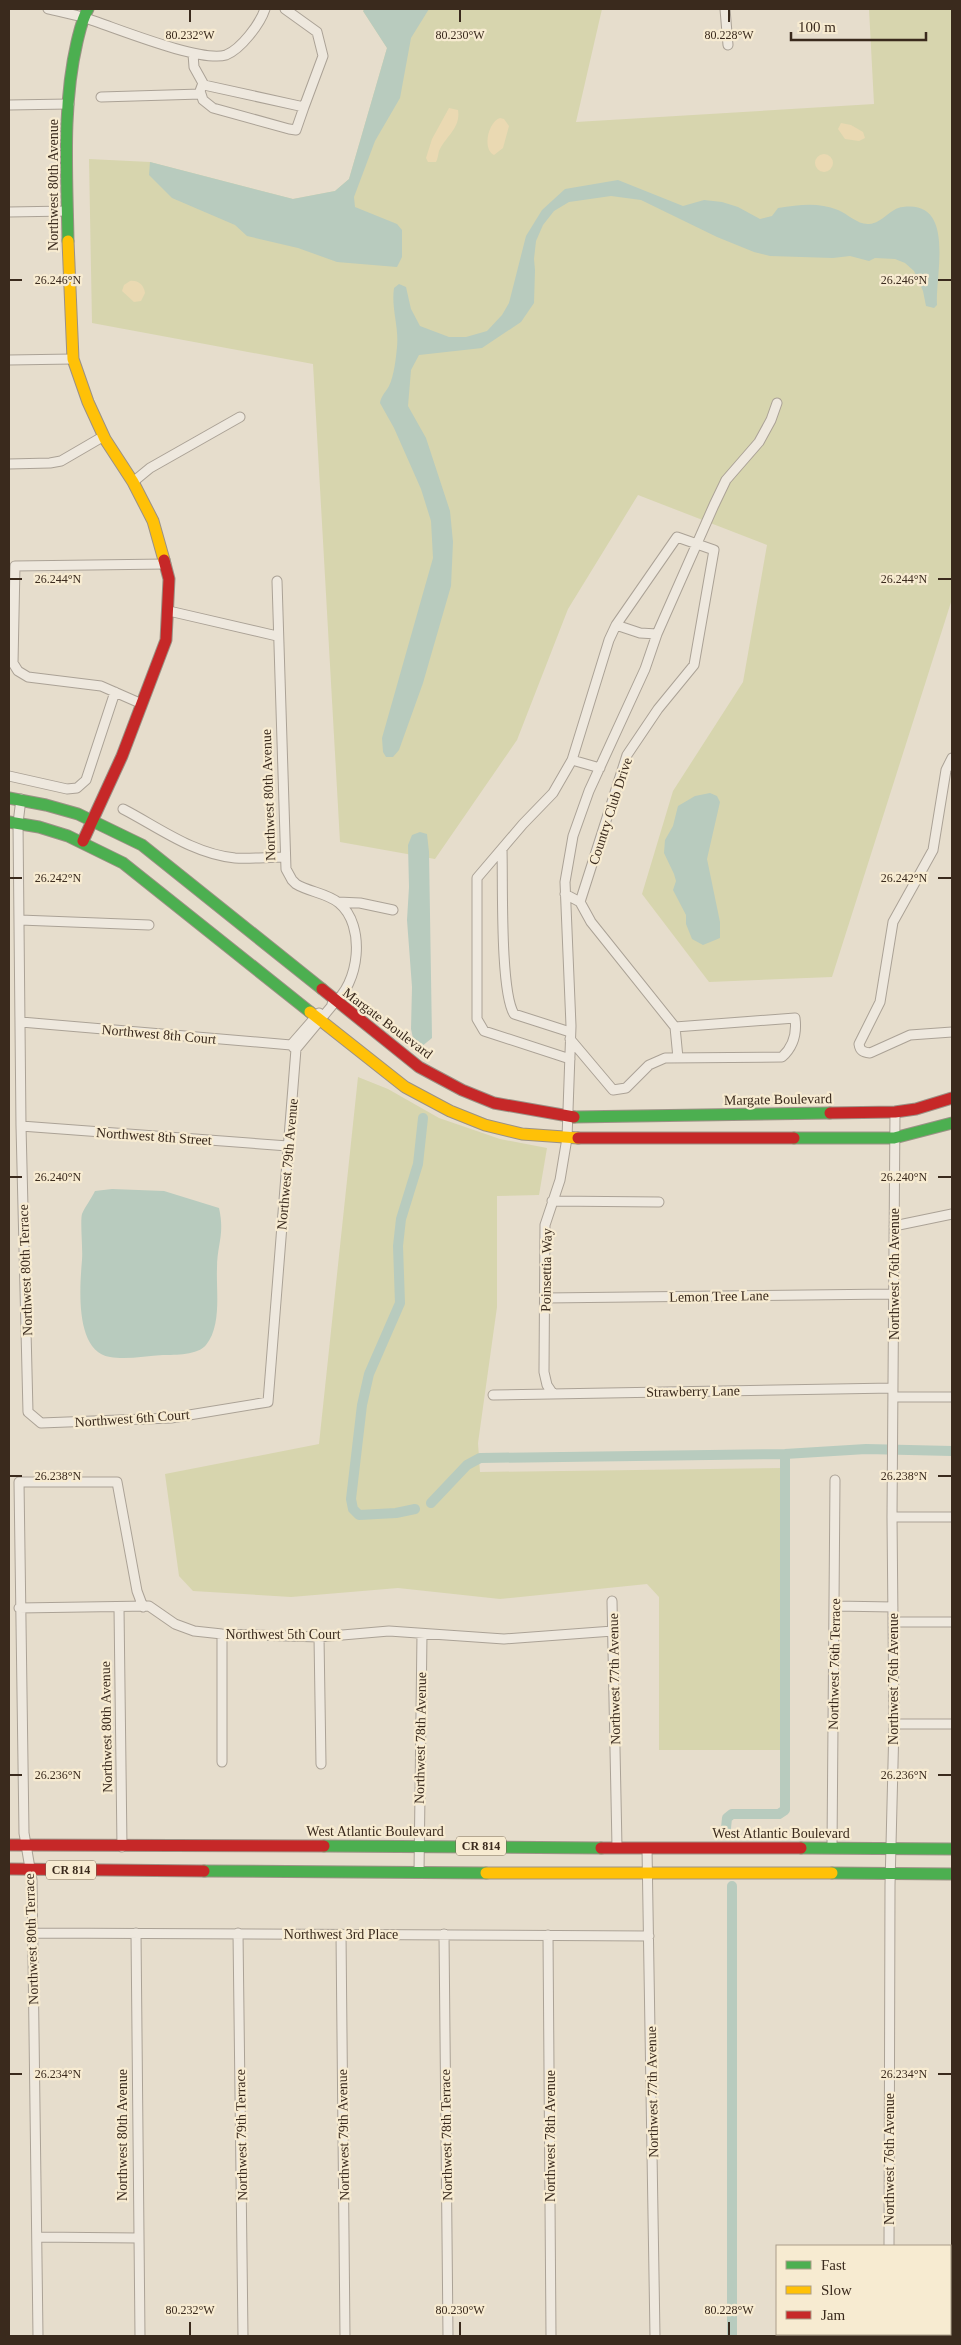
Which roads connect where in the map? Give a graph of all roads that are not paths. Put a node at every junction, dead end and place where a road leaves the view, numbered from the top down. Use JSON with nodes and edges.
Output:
{"nodes":[{"id":1,"x":48,"y":9,"type":"edge"},
{"id":2,"x":264,"y":9,"type":"edge"},
{"id":3,"x":285,"y":9,"type":"edge"},
{"id":4,"x":725,"y":9,"type":"edge"},
{"id":5,"x":86,"y":13,"type":"edge"},
{"id":6,"x":728,"y":45,"type":"dead end"},
{"id":7,"x":193,"y":54,"type":"junction"},
{"id":8,"x":203,"y":83,"type":"junction"},
{"id":9,"x":201,"y":94,"type":"junction"},
{"id":10,"x":102,"y":97,"type":"dead end"},
{"id":11,"x":69,"y":104,"type":"junction"},
{"id":12,"x":9,"y":105,"type":"edge"},
{"id":13,"x":304,"y":107,"type":"junction"},
{"id":14,"x":67,"y":211,"type":"junction"},
{"id":15,"x":9,"y":212,"type":"edge"},
{"id":16,"x":73,"y":359,"type":"junction"},
{"id":17,"x":9,"y":360,"type":"edge"},
{"id":18,"x":777,"y":403,"type":"dead end"},
{"id":19,"x":240,"y":417,"type":"dead end"},
{"id":20,"x":104,"y":436,"type":"junction"},
{"id":21,"x":9,"y":464,"type":"edge"},
{"id":22,"x":133,"y":482,"type":"junction"},
{"id":23,"x":698,"y":543,"type":"junction"},
{"id":24,"x":166,"y":564,"type":"junction"},
{"id":25,"x":277,"y":581,"type":"dead end"},
{"id":26,"x":169,"y":611,"type":"junction"},
{"id":27,"x":616,"y":625,"type":"junction"},
{"id":28,"x":657,"y":634,"type":"junction"},
{"id":29,"x":277,"y":636,"type":"junction"},
{"id":30,"x":115,"y":692,"type":"junction"},
{"id":31,"x":142,"y":704,"type":"junction"},
{"id":32,"x":952,"y":758,"type":"edge"},
{"id":33,"x":572,"y":760,"type":"junction"},
{"id":34,"x":600,"y":768,"type":"junction"},
{"id":35,"x":9,"y":776,"type":"edge"},
{"id":36,"x":9,"y":798,"type":"edge"},
{"id":37,"x":21,"y":799,"type":"junction"},
{"id":38,"x":123,"y":809,"type":"dead end"},
{"id":39,"x":93,"y":819,"type":"junction"},
{"id":40,"x":13,"y":822,"type":"edge"},
{"id":41,"x":83,"y":841,"type":"junction"},
{"id":42,"x":502,"y":849,"type":"junction"},
{"id":43,"x":285,"y":857,"type":"junction"},
{"id":44,"x":565,"y":894,"type":"junction"},
{"id":45,"x":338,"y":902,"type":"junction"},
{"id":46,"x":580,"y":902,"type":"junction"},
{"id":47,"x":394,"y":910,"type":"dead end"},
{"id":48,"x":20,"y":920,"type":"junction"},
{"id":49,"x":149,"y":925,"type":"dead end"},
{"id":50,"x":335,"y":1002,"type":"junction"},
{"id":51,"x":318,"y":1018,"type":"junction"},
{"id":52,"x":21,"y":1022,"type":"junction"},
{"id":53,"x":674,"y":1027,"type":"junction"},
{"id":54,"x":952,"y":1032,"type":"edge"},
{"id":55,"x":570,"y":1036,"type":"junction"},
{"id":56,"x":294,"y":1047,"type":"junction"},
{"id":57,"x":678,"y":1058,"type":"junction"},
{"id":58,"x":570,"y":1059,"type":"junction"},
{"id":59,"x":952,"y":1098,"type":"edge"},
{"id":60,"x":895,"y":1112,"type":"junction"},
{"id":61,"x":568,"y":1117,"type":"junction"},
{"id":62,"x":952,"y":1123,"type":"edge"},
{"id":63,"x":21,"y":1126,"type":"junction"},
{"id":64,"x":568,"y":1138,"type":"junction"},
{"id":65,"x":894,"y":1138,"type":"junction"},
{"id":66,"x":288,"y":1146,"type":"junction"},
{"id":67,"x":552,"y":1201,"type":"junction"},
{"id":68,"x":659,"y":1202,"type":"dead end"},
{"id":69,"x":952,"y":1214,"type":"edge"},
{"id":70,"x":894,"y":1226,"type":"junction"},
{"id":71,"x":893,"y":1294,"type":"junction"},
{"id":72,"x":545,"y":1298,"type":"junction"},
{"id":73,"x":893,"y":1393,"type":"junction"},
{"id":74,"x":552,"y":1394,"type":"junction"},
{"id":75,"x":493,"y":1395,"type":"dead end"},
{"id":76,"x":952,"y":1397,"type":"edge"},
{"id":77,"x":268,"y":1402,"type":"joint"},
{"id":78,"x":28,"y":1412,"type":"joint"},
{"id":79,"x":835,"y":1480,"type":"dead end"},
{"id":80,"x":892,"y":1517,"type":"junction"},
{"id":81,"x":952,"y":1517,"type":"edge"},
{"id":82,"x":612,"y":1601,"type":"dead end"},
{"id":83,"x":835,"y":1606,"type":"junction"},
{"id":84,"x":143,"y":1607,"type":"junction"},
{"id":85,"x":893,"y":1607,"type":"junction"},
{"id":86,"x":20,"y":1608,"type":"junction"},
{"id":87,"x":119,"y":1608,"type":"junction"},
{"id":88,"x":894,"y":1622,"type":"junction"},
{"id":89,"x":952,"y":1622,"type":"edge"},
{"id":90,"x":613,"y":1632,"type":"junction"},
{"id":91,"x":222,"y":1634,"type":"junction"},
{"id":92,"x":422,"y":1634,"type":"junction"},
{"id":93,"x":319,"y":1637,"type":"junction"},
{"id":94,"x":894,"y":1724,"type":"junction"},
{"id":95,"x":952,"y":1724,"type":"edge"},
{"id":96,"x":222,"y":1762,"type":"dead end"},
{"id":97,"x":321,"y":1764,"type":"dead end"},
{"id":98,"x":9,"y":1845,"type":"edge"},
{"id":99,"x":419,"y":1845,"type":"junction"},
{"id":100,"x":24,"y":1846,"type":"junction"},
{"id":101,"x":122,"y":1847,"type":"junction"},
{"id":102,"x":617,"y":1848,"type":"junction"},
{"id":103,"x":647,"y":1848,"type":"junction"},
{"id":104,"x":832,"y":1848,"type":"junction"},
{"id":105,"x":952,"y":1849,"type":"edge"},
{"id":106,"x":892,"y":1850,"type":"junction"},
{"id":107,"x":9,"y":1868,"type":"edge"},
{"id":108,"x":30,"y":1869,"type":"junction"},
{"id":109,"x":647,"y":1872,"type":"junction"},
{"id":110,"x":419,"y":1873,"type":"junction"},
{"id":111,"x":890,"y":1874,"type":"junction"},
{"id":112,"x":952,"y":1874,"type":"edge"},
{"id":113,"x":32,"y":1933,"type":"junction"},
{"id":114,"x":136,"y":1933,"type":"junction"},
{"id":115,"x":238,"y":1933,"type":"junction"},
{"id":116,"x":341,"y":1934,"type":"junction"},
{"id":117,"x":444,"y":1934,"type":"junction"},
{"id":118,"x":548,"y":1935,"type":"junction"},
{"id":119,"x":649,"y":1936,"type":"junction"},
{"id":120,"x":37,"y":2238,"type":"junction"},
{"id":121,"x":138,"y":2238,"type":"junction"},
{"id":122,"x":889,"y":2245,"type":"edge"},
{"id":123,"x":38,"y":2336,"type":"edge"},
{"id":124,"x":140,"y":2336,"type":"edge"},
{"id":125,"x":243,"y":2336,"type":"edge"},
{"id":126,"x":345,"y":2336,"type":"edge"},
{"id":127,"x":448,"y":2336,"type":"edge"},
{"id":128,"x":551,"y":2336,"type":"edge"},
{"id":129,"x":655,"y":2336,"type":"edge"}],
"edges":[{"from":1,"to":5,"type":"street"},
{"from":2,"to":7,"type":"street"},
{"from":3,"to":13,"type":"street"},
{"from":4,"to":6,"type":"street"},
{"from":5,"to":7,"type":"street"},
{"from":5,"to":11,"type":"street","name":"Northwest 80th Avenue"},
{"from":7,"to":8,"type":"street"},
{"from":8,"to":9,"type":"street"},
{"from":8,"to":13,"type":"street"},
{"from":9,"to":10,"type":"street"},
{"from":9,"to":13,"type":"street"},
{"from":11,"to":12,"type":"street"},
{"from":11,"to":14,"type":"street","name":"Northwest 80th Avenue"},
{"from":14,"to":15,"type":"street"},
{"from":14,"to":16,"type":"street","name":"Northwest 80th Avenue"},
{"from":16,"to":17,"type":"street"},
{"from":16,"to":20,"type":"street","name":"Northwest 80th Avenue"},
{"from":18,"to":23,"type":"street","name":"Country Club Drive"},
{"from":19,"to":22,"type":"street"},
{"from":20,"to":21,"type":"street"},
{"from":20,"to":22,"type":"street","name":"Northwest 80th Avenue"},
{"from":22,"to":24,"type":"street","name":"Northwest 80th Avenue"},
{"from":23,"to":27,"type":"street"},
{"from":23,"to":28,"type":"street","name":"Country Club Drive"},
{"from":23,"to":46,"type":"street","name":"Country Club Drive"},
{"from":24,"to":26,"type":"street","name":"Northwest 80th Avenue"},
{"from":24,"to":30,"type":"street"},
{"from":25,"to":29,"type":"street","name":"Northwest 80th Avenue"},
{"from":26,"to":29,"type":"street"},
{"from":26,"to":31,"type":"street","name":"Northwest 80th Avenue"},
{"from":27,"to":28,"type":"street"},
{"from":27,"to":33,"type":"street"},
{"from":28,"to":34,"type":"street","name":"Country Club Drive"},
{"from":29,"to":43,"type":"street","name":"Northwest 80th Avenue"},
{"from":30,"to":31,"type":"street"},
{"from":30,"to":35,"type":"street"},
{"from":31,"to":39,"type":"street","name":"Northwest 80th Avenue"},
{"from":32,"to":54,"type":"street"},
{"from":33,"to":34,"type":"street","name":"Country Club Drive"},
{"from":33,"to":42,"type":"street"},
{"from":34,"to":44,"type":"street","name":"Country Club Drive"},
{"from":36,"to":37,"type":"street","name":"Margate Boulevard"},
{"from":37,"to":39,"type":"street","name":"Margate Boulevard"},
{"from":37,"to":40,"type":"street","name":"Northwest 80th Terrace"},
{"from":38,"to":43,"type":"street"},
{"from":39,"to":41,"type":"street","name":"Northwest 80th Avenue"},
{"from":39,"to":50,"type":"street","name":"Margate Boulevard"},
{"from":40,"to":41,"type":"street"},
{"from":40,"to":48,"type":"street","name":"Northwest 80th Terrace"},
{"from":41,"to":51,"type":"street"},
{"from":42,"to":55,"type":"street"},
{"from":42,"to":58,"type":"street"},
{"from":43,"to":45,"type":"street","name":"Northwest 80th Avenue"},
{"from":44,"to":46,"type":"street"},
{"from":44,"to":55,"type":"street","name":"Country Club Drive"},
{"from":45,"to":47,"type":"street","name":"Northwest 80th Avenue"},
{"from":45,"to":50,"type":"street"},
{"from":46,"to":53,"type":"street"},
{"from":48,"to":49,"type":"street"},
{"from":48,"to":52,"type":"street","name":"Northwest 80th Terrace"},
{"from":50,"to":51,"type":"street"},
{"from":50,"to":61,"type":"street","name":"Margate Boulevard"},
{"from":51,"to":56,"type":"street"},
{"from":51,"to":64,"type":"street"},
{"from":52,"to":56,"type":"street","name":"Northwest 8th Court"},
{"from":52,"to":63,"type":"street","name":"Northwest 80th Terrace"},
{"from":53,"to":57,"type":"street"},
{"from":53,"to":57,"type":"street"},
{"from":55,"to":57,"type":"street"},
{"from":55,"to":58,"type":"street","name":"Country Club Drive"},
{"from":56,"to":66,"type":"street","name":"Northwest 79th Avenue"},
{"from":58,"to":61,"type":"street","name":"Country Club Drive"},
{"from":59,"to":60,"type":"street","name":"Margate Boulevard"},
{"from":60,"to":61,"type":"street","name":"Margate Boulevard"},
{"from":60,"to":65,"type":"street","name":"Northwest 76th Avenue"},
{"from":61,"to":64,"type":"street","name":"Poinsettia Way"},
{"from":62,"to":65,"type":"street"},
{"from":63,"to":66,"type":"street","name":"Northwest 8th Street"},
{"from":63,"to":78,"type":"street","name":"Northwest 80th Terrace"},
{"from":64,"to":65,"type":"street"},
{"from":64,"to":67,"type":"street","name":"Poinsettia Way"},
{"from":65,"to":70,"type":"street","name":"Northwest 76th Avenue"},
{"from":66,"to":77,"type":"street","name":"Northwest 79th Avenue"},
{"from":67,"to":68,"type":"street"},
{"from":67,"to":72,"type":"street","name":"Poinsettia Way"},
{"from":69,"to":70,"type":"street"},
{"from":70,"to":71,"type":"street","name":"Northwest 76th Avenue"},
{"from":71,"to":72,"type":"street","name":"Lemon Tree Lane"},
{"from":71,"to":73,"type":"street","name":"Northwest 76th Avenue"},
{"from":72,"to":74,"type":"street","name":"Poinsettia Way"},
{"from":73,"to":74,"type":"street","name":"Strawberry Lane"},
{"from":73,"to":76,"type":"street"},
{"from":73,"to":80,"type":"street","name":"Northwest 76th Avenue"},
{"from":74,"to":75,"type":"street","name":"Strawberry Lane"},
{"from":77,"to":78,"type":"street","name":"Northwest 6th Court"},
{"from":79,"to":83,"type":"street","name":"Northwest 76th Terrace"},
{"from":80,"to":81,"type":"street"},
{"from":80,"to":85,"type":"street","name":"Northwest 76th Avenue"},
{"from":82,"to":90,"type":"street","name":"Northwest 77th Avenue"},
{"from":83,"to":85,"type":"street"},
{"from":83,"to":104,"type":"street","name":"Northwest 76th Terrace"},
{"from":84,"to":86,"type":"street","name":"Northwest 80th Terrace"},
{"from":84,"to":87,"type":"street","name":"Northwest 5th Court"},
{"from":84,"to":91,"type":"street","name":"Northwest 5th Court"},
{"from":85,"to":88,"type":"street","name":"Northwest 76th Avenue"},
{"from":86,"to":87,"type":"street","name":"Northwest 5th Court"},
{"from":86,"to":100,"type":"street","name":"Northwest 80th Terrace"},
{"from":87,"to":101,"type":"street","name":"Northwest 80th Avenue"},
{"from":88,"to":89,"type":"street"},
{"from":88,"to":94,"type":"street","name":"Northwest 76th Avenue"},
{"from":90,"to":92,"type":"street","name":"Northwest 5th Court"},
{"from":90,"to":102,"type":"street","name":"Northwest 77th Avenue"},
{"from":91,"to":93,"type":"street","name":"Northwest 5th Court"},
{"from":91,"to":96,"type":"street"},
{"from":92,"to":93,"type":"street","name":"Northwest 5th Court"},
{"from":92,"to":99,"type":"street","name":"Northwest 78th Avenue"},
{"from":93,"to":97,"type":"street"},
{"from":94,"to":95,"type":"street"},
{"from":94,"to":106,"type":"street","name":"Northwest 76th Avenue"},
{"from":98,"to":100,"type":"street","name":"West Atlantic Boulevard","number":"CR 814"},
{"from":99,"to":101,"type":"street","name":"West Atlantic Boulevard","number":"CR 814"},
{"from":99,"to":102,"type":"street","name":"West Atlantic Boulevard","number":"CR 814"},
{"from":99,"to":110,"type":"street","name":"Northwest 78th Avenue"},
{"from":100,"to":101,"type":"street","name":"West Atlantic Boulevard","number":"CR 814"},
{"from":100,"to":108,"type":"street","name":"Northwest 80th Terrace"},
{"from":102,"to":103,"type":"street","name":"West Atlantic Boulevard","number":"CR 814"},
{"from":103,"to":104,"type":"street","name":"West Atlantic Boulevard","number":"CR 814"},
{"from":103,"to":109,"type":"street","name":"Northwest 77th Avenue"},
{"from":104,"to":106,"type":"street","name":"West Atlantic Boulevard","number":"CR 814"},
{"from":105,"to":106,"type":"street","name":"West Atlantic Boulevard","number":"CR 814"},
{"from":106,"to":111,"type":"street","name":"Northwest 76th Avenue"},
{"from":107,"to":108,"type":"street","number":"CR 814"},
{"from":108,"to":110,"type":"street","number":"CR 814"},
{"from":108,"to":113,"type":"street","name":"Northwest 80th Terrace"},
{"from":109,"to":110,"type":"street","number":"CR 814"},
{"from":109,"to":111,"type":"street","number":"CR 814"},
{"from":109,"to":119,"type":"street","name":"Northwest 77th Avenue"},
{"from":111,"to":112,"type":"street","number":"CR 814"},
{"from":111,"to":122,"type":"street","name":"Northwest 76th Avenue"},
{"from":113,"to":114,"type":"street","name":"Northwest 3rd Place"},
{"from":113,"to":120,"type":"street","name":"Northwest 80th Terrace"},
{"from":114,"to":115,"type":"street","name":"Northwest 3rd Place"},
{"from":114,"to":121,"type":"street","name":"Northwest 80th Avenue"},
{"from":115,"to":116,"type":"street","name":"Northwest 3rd Place"},
{"from":115,"to":125,"type":"street","name":"Northwest 79th Terrace"},
{"from":116,"to":117,"type":"street","name":"Northwest 3rd Place"},
{"from":116,"to":126,"type":"street","name":"Northwest 79th Avenue"},
{"from":117,"to":118,"type":"street","name":"Northwest 3rd Place"},
{"from":117,"to":127,"type":"street","name":"Northwest 78th Terrace"},
{"from":118,"to":119,"type":"street","name":"Northwest 3rd Place"},
{"from":118,"to":128,"type":"street","name":"Northwest 78th Avenue"},
{"from":119,"to":129,"type":"street","name":"Northwest 77th Avenue"},
{"from":120,"to":121,"type":"street"},
{"from":120,"to":123,"type":"street","name":"Northwest 80th Terrace"},
{"from":121,"to":124,"type":"street","name":"Northwest 80th Avenue"}]}
